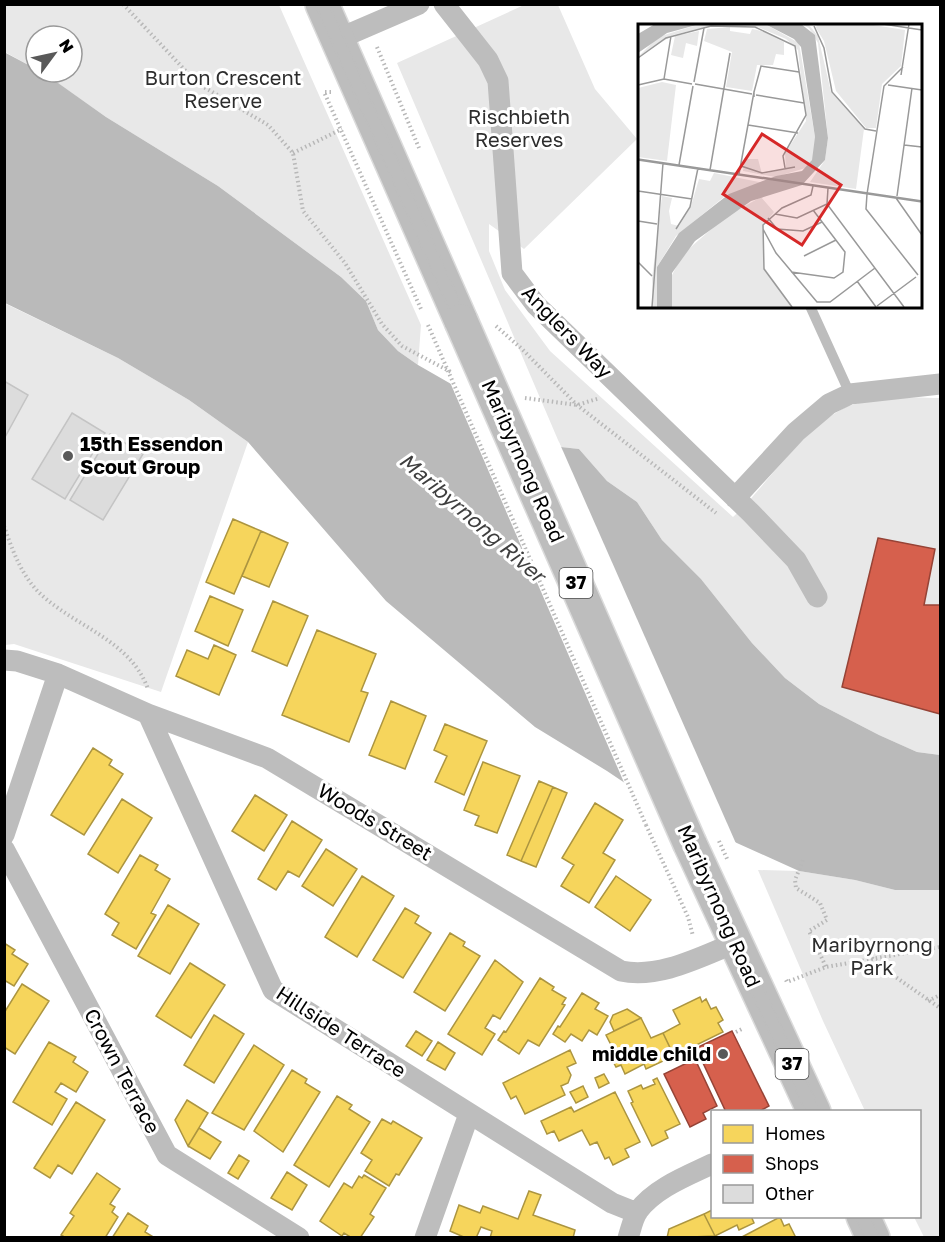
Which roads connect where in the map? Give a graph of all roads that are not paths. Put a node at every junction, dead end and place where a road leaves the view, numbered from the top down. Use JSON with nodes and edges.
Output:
{"nodes":[{"id":1,"x":322,"y":4,"type":"edge"},
{"id":2,"x":419,"y":4,"type":"edge"},
{"id":3,"x":444,"y":4,"type":"edge"},
{"id":4,"x":338,"y":39,"type":"junction"},
{"id":5,"x":811,"y":308,"type":"edge"},
{"id":6,"x":940,"y":384,"type":"edge"},
{"id":7,"x":850,"y":394,"type":"junction"},
{"id":8,"x":735,"y":498,"type":"junction"},
{"id":9,"x":817,"y":597,"type":"dead end"},
{"id":10,"x":4,"y":660,"type":"edge"},
{"id":11,"x":58,"y":674,"type":"junction"},
{"id":12,"x":147,"y":714,"type":"junction"},
{"id":13,"x":4,"y":835,"type":"edge"},
{"id":14,"x":4,"y":849,"type":"edge"},
{"id":15,"x":735,"y":943,"type":"junction"},
{"id":16,"x":813,"y":1110,"type":"edge"},
{"id":17,"x":470,"y":1114,"type":"junction"},
{"id":18,"x":711,"y":1164,"type":"edge"},
{"id":19,"x":637,"y":1213,"type":"junction"},
{"id":20,"x":864,"y":1218,"type":"edge"},
{"id":21,"x":299,"y":1238,"type":"edge"},
{"id":22,"x":424,"y":1238,"type":"edge"},
{"id":23,"x":628,"y":1238,"type":"edge"},
{"id":24,"x":873,"y":1238,"type":"edge"}],
"edges":[{"from":1,"to":4,"type":"main road","number":"37"},
{"from":2,"to":4,"type":"street"},
{"from":3,"to":8,"type":"street","name":"Anglers Way"},
{"from":4,"to":15,"type":"main road","name":"Maribyrnong Road","number":"37","bridge":true},
{"from":5,"to":7,"type":"lane"},
{"from":6,"to":7,"type":"street"},
{"from":7,"to":8,"type":"street"},
{"from":8,"to":9,"type":"street","name":"Anglers Way"},
{"from":10,"to":11,"type":"street","name":"Woods Street"},
{"from":11,"to":12,"type":"street","name":"Woods Street"},
{"from":11,"to":13,"type":"street"},
{"from":12,"to":15,"type":"street","name":"Woods Street"},
{"from":12,"to":17,"type":"street","name":"Hillside Terrace"},
{"from":14,"to":21,"type":"street","name":"Crown Terrace"},
{"from":15,"to":16,"type":"main road","name":"Maribyrnong Road","number":"37"},
{"from":17,"to":19,"type":"street","name":"Hillside Terrace"},
{"from":17,"to":22,"type":"street"},
{"from":18,"to":19,"type":"street"},
{"from":19,"to":23,"type":"street"},
{"from":20,"to":24,"type":"main road"}]}
